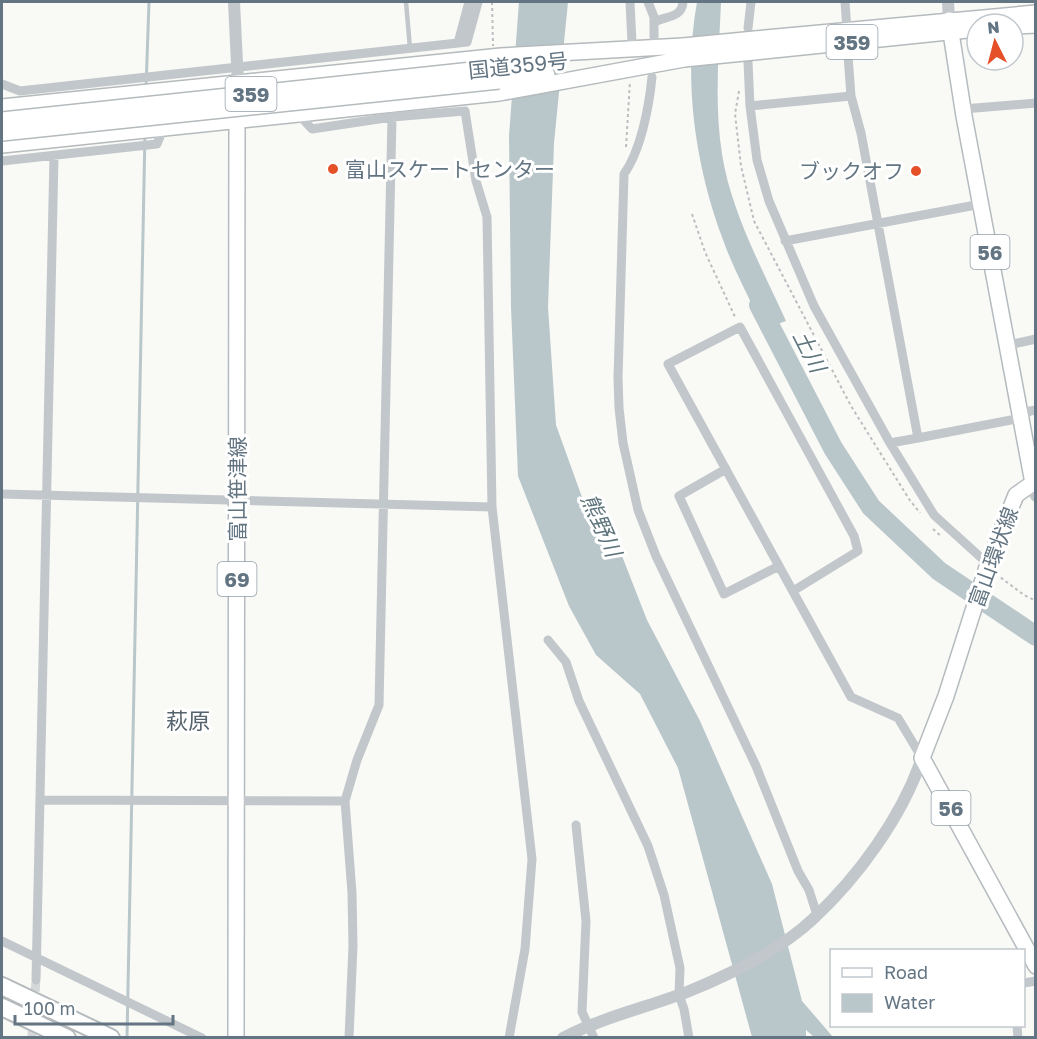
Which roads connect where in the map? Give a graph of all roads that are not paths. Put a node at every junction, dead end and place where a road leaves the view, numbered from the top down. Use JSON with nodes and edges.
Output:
{"nodes":[{"id":1,"x":234,"y":2,"type":"edge"},
{"id":2,"x":406,"y":2,"type":"edge"},
{"id":3,"x":469,"y":2,"type":"edge"},
{"id":4,"x":478,"y":2,"type":"edge"},
{"id":5,"x":630,"y":2,"type":"edge"},
{"id":6,"x":648,"y":2,"type":"edge"},
{"id":7,"x":683,"y":2,"type":"edge"},
{"id":8,"x":751,"y":2,"type":"edge"},
{"id":9,"x":844,"y":2,"type":"edge"},
{"id":10,"x":948,"y":2,"type":"edge"},
{"id":11,"x":1035,"y":13,"type":"edge"},
{"id":12,"x":654,"y":22,"type":"junction"},
{"id":13,"x":950,"y":26,"type":"junction"},
{"id":14,"x":965,"y":28,"type":"edge"},
{"id":15,"x":847,"y":36,"type":"junction"},
{"id":16,"x":654,"y":37,"type":"dead end"},
{"id":17,"x":458,"y":43,"type":"junction"},
{"id":18,"x":751,"y":45,"type":"junction"},
{"id":19,"x":410,"y":48,"type":"junction"},
{"id":20,"x":684,"y":53,"type":"junction"},
{"id":21,"x":626,"y":60,"type":"junction"},
{"id":22,"x":237,"y":67,"type":"junction"},
{"id":23,"x":652,"y":77,"type":"dead end"},
{"id":24,"x":2,"y":84,"type":"edge"},
{"id":25,"x":238,"y":84,"type":"junction"},
{"id":26,"x":851,"y":96,"type":"junction"},
{"id":27,"x":1035,"y":103,"type":"edge"},
{"id":28,"x":750,"y":106,"type":"junction"},
{"id":29,"x":2,"y":107,"type":"edge"},
{"id":30,"x":963,"y":110,"type":"junction"},
{"id":31,"x":298,"y":114,"type":"junction"},
{"id":32,"x":392,"y":117,"type":"junction"},
{"id":33,"x":2,"y":120,"type":"edge"},
{"id":34,"x":237,"y":121,"type":"junction"},
{"id":35,"x":158,"y":130,"type":"junction"},
{"id":36,"x":2,"y":133,"type":"edge"},
{"id":37,"x":2,"y":145,"type":"edge"},
{"id":38,"x":54,"y":156,"type":"junction"},
{"id":39,"x":2,"y":161,"type":"edge"},
{"id":40,"x":981,"y":204,"type":"junction"},
{"id":41,"x":877,"y":224,"type":"junction"},
{"id":42,"x":785,"y":241,"type":"junction"},
{"id":43,"x":1035,"y":339,"type":"edge"},
{"id":44,"x":1008,"y":345,"type":"junction"},
{"id":45,"x":1035,"y":410,"type":"edge"},
{"id":46,"x":1021,"y":418,"type":"junction"},
{"id":47,"x":918,"y":438,"type":"junction"},
{"id":48,"x":890,"y":443,"type":"junction"},
{"id":49,"x":726,"y":469,"type":"junction"},
{"id":50,"x":1034,"y":490,"type":"edge"},
{"id":51,"x":2,"y":495,"type":"edge"},
{"id":52,"x":46,"y":496,"type":"junction"},
{"id":53,"x":238,"y":502,"type":"junction"},
{"id":54,"x":382,"y":504,"type":"junction"},
{"id":55,"x":492,"y":507,"type":"junction"},
{"id":56,"x":779,"y":566,"type":"junction"},
{"id":57,"x":987,"y":567,"type":"junction"},
{"id":58,"x":793,"y":591,"type":"junction"},
{"id":59,"x":548,"y":640,"type":"dead end"},
{"id":60,"x":922,"y":758,"type":"junction"},
{"id":61,"x":40,"y":800,"type":"junction"},
{"id":62,"x":236,"y":801,"type":"junction"},
{"id":63,"x":345,"y":801,"type":"junction"},
{"id":64,"x":576,"y":825,"type":"dead end"},
{"id":65,"x":814,"y":918,"type":"junction"},
{"id":66,"x":2,"y":941,"type":"edge"},
{"id":67,"x":37,"y":959,"type":"junction"},
{"id":68,"x":1035,"y":966,"type":"edge"},
{"id":69,"x":36,"y":980,"type":"tunnel mouth"},
{"id":70,"x":2,"y":986,"type":"edge"},
{"id":71,"x":682,"y":994,"type":"junction"},
{"id":72,"x":2,"y":1007,"type":"edge"},
{"id":73,"x":589,"y":1024,"type":"junction"},
{"id":74,"x":67,"y":1038,"type":"edge"},
{"id":75,"x":111,"y":1038,"type":"edge"},
{"id":76,"x":202,"y":1038,"type":"edge"},
{"id":77,"x":237,"y":1038,"type":"edge"},
{"id":78,"x":349,"y":1038,"type":"edge"},
{"id":79,"x":509,"y":1038,"type":"edge"},
{"id":80,"x":563,"y":1038,"type":"edge"},
{"id":81,"x":594,"y":1038,"type":"edge"},
{"id":82,"x":689,"y":1038,"type":"edge"}],
"edges":[{"from":1,"to":22,"type":"street"},
{"from":2,"to":19,"type":"lane"},
{"from":3,"to":17,"type":"street"},
{"from":4,"to":17,"type":"street"},
{"from":5,"to":21,"type":"street"},
{"from":6,"to":12,"type":"street"},
{"from":7,"to":12,"type":"street"},
{"from":8,"to":18,"type":"street"},
{"from":9,"to":15,"type":"street"},
{"from":10,"to":13,"type":"street"},
{"from":11,"to":13,"type":"main road","number":"359"},
{"from":12,"to":16,"type":"street"},
{"from":13,"to":14,"type":"main road","number":"359"},
{"from":13,"to":15,"type":"main road","number":"359"},
{"from":13,"to":30,"type":"main road","name":"富山環状線","number":"56"},
{"from":15,"to":18,"type":"main road","number":"359"},
{"from":15,"to":26,"type":"street"},
{"from":17,"to":19,"type":"street"},
{"from":18,"to":20,"type":"main road","number":"359","bridge":true},
{"from":18,"to":28,"type":"street"},
{"from":19,"to":22,"type":"street"},
{"from":20,"to":21,"type":"main road"},
{"from":20,"to":21,"type":"main road"},
{"from":21,"to":25,"type":"main road"},
{"from":21,"to":31,"type":"main road"},
{"from":21,"to":33,"type":"main road","name":"国道359号","number":"359","bridge":true},
{"from":21,"to":36,"type":"main road","name":"国道359号","number":"359","bridge":true},
{"from":22,"to":24,"type":"street"},
{"from":22,"to":25,"type":"street"},
{"from":23,"to":65,"type":"street"},
{"from":25,"to":29,"type":"main road"},
{"from":25,"to":34,"type":"main road","name":"富山笹津線","number":"69"},
{"from":26,"to":28,"type":"street"},
{"from":26,"to":41,"type":"street"},
{"from":27,"to":30,"type":"street"},
{"from":28,"to":42,"type":"street"},
{"from":30,"to":40,"type":"main road","name":"富山環状線","number":"56"},
{"from":31,"to":32,"type":"street"},
{"from":31,"to":34,"type":"main road"},
{"from":32,"to":54,"type":"street"},
{"from":32,"to":55,"type":"street"},
{"from":34,"to":35,"type":"main road"},
{"from":34,"to":53,"type":"main road","name":"富山笹津線","number":"69"},
{"from":35,"to":37,"type":"main road"},
{"from":35,"to":38,"type":"street"},
{"from":38,"to":39,"type":"street"},
{"from":38,"to":52,"type":"street"},
{"from":40,"to":41,"type":"street"},
{"from":40,"to":44,"type":"main road","name":"富山環状線","number":"56"},
{"from":41,"to":42,"type":"street"},
{"from":41,"to":47,"type":"street"},
{"from":42,"to":48,"type":"street"},
{"from":43,"to":44,"type":"street"},
{"from":44,"to":46,"type":"main road","name":"富山環状線","number":"56"},
{"from":45,"to":46,"type":"street"},
{"from":46,"to":47,"type":"street"},
{"from":46,"to":50,"type":"main road","name":"富山環状線","number":"56"},
{"from":47,"to":48,"type":"street"},
{"from":48,"to":57,"type":"street"},
{"from":49,"to":56,"type":"street"},
{"from":49,"to":56,"type":"street"},
{"from":49,"to":58,"type":"street"},
{"from":50,"to":57,"type":"main road","name":"富山環状線","number":"56"},
{"from":51,"to":52,"type":"street"},
{"from":52,"to":53,"type":"street"},
{"from":52,"to":61,"type":"street"},
{"from":53,"to":54,"type":"street"},
{"from":53,"to":62,"type":"main road","name":"富山笹津線","number":"69"},
{"from":54,"to":55,"type":"street"},
{"from":54,"to":63,"type":"street"},
{"from":55,"to":79,"type":"street"},
{"from":56,"to":58,"type":"street"},
{"from":57,"to":60,"type":"main road","name":"富山環状線","number":"56"},
{"from":58,"to":60,"type":"street"},
{"from":59,"to":71,"type":"street"},
{"from":60,"to":65,"type":"street"},
{"from":60,"to":68,"type":"main road","number":"56"},
{"from":61,"to":62,"type":"street"},
{"from":61,"to":67,"type":"street"},
{"from":62,"to":63,"type":"street"},
{"from":62,"to":77,"type":"main road","name":"富山笹津線","number":"69"},
{"from":63,"to":78,"type":"street"},
{"from":64,"to":73,"type":"street"},
{"from":65,"to":71,"type":"street"},
{"from":66,"to":67,"type":"street"},
{"from":67,"to":69,"type":"street"},
{"from":67,"to":76,"type":"street"},
{"from":70,"to":75,"type":"highway"},
{"from":71,"to":73,"type":"street"},
{"from":71,"to":82,"type":"street"},
{"from":72,"to":74,"type":"highway"},
{"from":73,"to":80,"type":"street"},
{"from":73,"to":81,"type":"street"}]}
